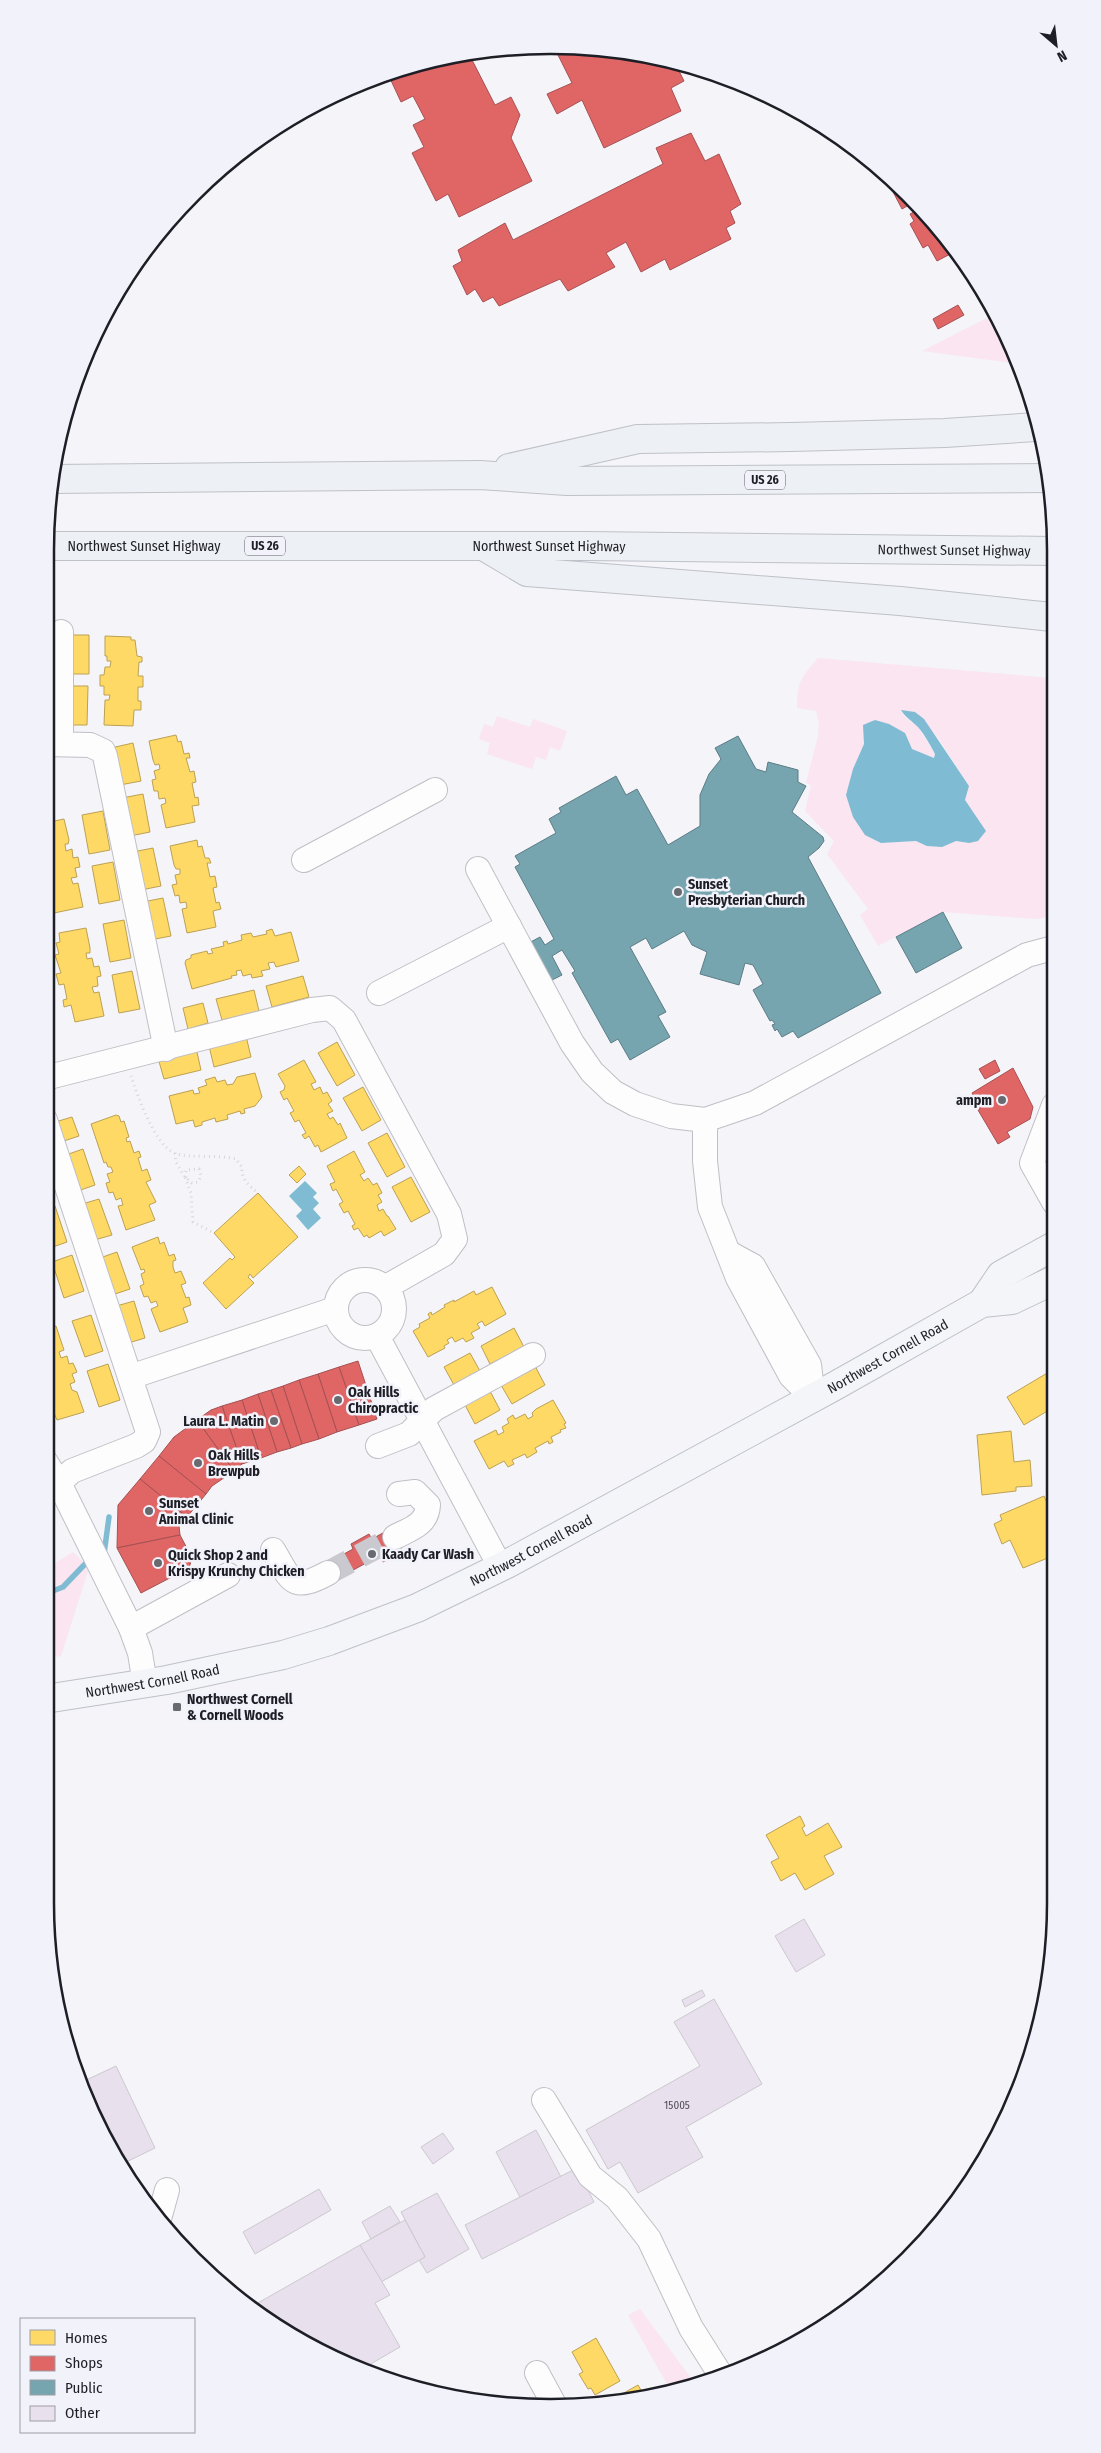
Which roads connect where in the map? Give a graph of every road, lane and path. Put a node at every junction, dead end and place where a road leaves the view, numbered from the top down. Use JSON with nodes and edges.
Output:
{"nodes":[{"id":1,"x":1031,"y":427,"type":"edge"},
{"id":2,"x":480,"y":475,"type":"junction"},
{"id":3,"x":1042,"y":478,"type":"edge"},
{"id":4,"x":59,"y":479,"type":"edge"},
{"id":5,"x":54,"y":546,"type":"edge"},
{"id":6,"x":485,"y":547,"type":"junction"},
{"id":7,"x":1047,"y":551,"type":"edge"},
{"id":8,"x":1047,"y":616,"type":"edge"},
{"id":9,"x":61,"y":632,"type":"dead end"},
{"id":10,"x":54,"y":730,"type":"edge"},
{"id":11,"x":54,"y":744,"type":"edge"},
{"id":12,"x":435,"y":790,"type":"dead end"},
{"id":13,"x":304,"y":860,"type":"dead end"},
{"id":14,"x":478,"y":869,"type":"dead end"},
{"id":15,"x":509,"y":926,"type":"junction"},
{"id":16,"x":1047,"y":950,"type":"edge"},
{"id":17,"x":379,"y":993,"type":"dead end"},
{"id":18,"x":166,"y":1048,"type":"junction"},
{"id":19,"x":126,"y":1059,"type":"junction"},
{"id":20,"x":54,"y":1076,"type":"edge"},
{"id":21,"x":705,"y":1120,"type":"junction"},
{"id":22,"x":1047,"y":1124,"type":"edge"},
{"id":23,"x":54,"y":1147,"type":"edge"},
{"id":24,"x":174,"y":1153,"type":"junction"},
{"id":25,"x":185,"y":1177,"type":"junction"},
{"id":26,"x":1047,"y":1190,"type":"edge"},
{"id":27,"x":258,"y":1193,"type":"dead end"},
{"id":28,"x":214,"y":1233,"type":"dead end"},
{"id":29,"x":1047,"y":1250,"type":"edge"},
{"id":30,"x":1047,"y":1283,"type":"edge"},
{"id":31,"x":386,"y":1287,"type":"junction"},
{"id":32,"x":982,"y":1303,"type":"junction"},
{"id":33,"x":335,"y":1310,"type":"junction"},
{"id":34,"x":377,"y":1336,"type":"junction"},
{"id":35,"x":532,"y":1355,"type":"dead end"},
{"id":36,"x":130,"y":1377,"type":"junction"},
{"id":37,"x":812,"y":1398,"type":"junction"},
{"id":38,"x":422,"y":1420,"type":"junction"},
{"id":39,"x":378,"y":1446,"type":"dead end"},
{"id":40,"x":54,"y":1475,"type":"edge"},
{"id":41,"x":59,"y":1483,"type":"junction"},
{"id":42,"x":398,"y":1494,"type":"dead end"},
{"id":43,"x":395,"y":1537,"type":"tunnel mouth"},
{"id":44,"x":273,"y":1550,"type":"dead end"},
{"id":45,"x":501,"y":1568,"type":"junction"},
{"id":46,"x":328,"y":1573,"type":"tunnel mouth"},
{"id":47,"x":228,"y":1575,"type":"dead end"},
{"id":48,"x":131,"y":1628,"type":"junction"},
{"id":49,"x":145,"y":1684,"type":"junction"},
{"id":50,"x":54,"y":1698,"type":"edge"},
{"id":51,"x":544,"y":2100,"type":"dead end"},
{"id":52,"x":167,"y":2190,"type":"dead end"},
{"id":53,"x":161,"y":2211,"type":"edge"},
{"id":54,"x":718,"y":2370,"type":"edge"},
{"id":55,"x":537,"y":2373,"type":"dead end"},
{"id":56,"x":551,"y":2399,"type":"edge"}],
"edges":[{"from":1,"to":2,"type":"highway"},
{"from":2,"to":3,"type":"highway","number":"US 26"},
{"from":2,"to":4,"type":"highway","number":"US 26"},
{"from":5,"to":6,"type":"highway","name":"Northwest Sunset Highway","number":"US 26"},
{"from":6,"to":7,"type":"highway","name":"Northwest Sunset Highway","number":"US 26"},
{"from":6,"to":8,"type":"highway"},
{"from":9,"to":10,"type":"street"},
{"from":11,"to":18,"type":"street"},
{"from":12,"to":13,"type":"street"},
{"from":14,"to":15,"type":"street"},
{"from":15,"to":17,"type":"street"},
{"from":15,"to":21,"type":"street"},
{"from":16,"to":21,"type":"street"},
{"from":18,"to":19,"type":"street"},
{"from":18,"to":31,"type":"street"},
{"from":19,"to":20,"type":"street"},
{"from":19,"to":24,"type":"path"},
{"from":21,"to":37,"type":"street"},
{"from":22,"to":26,"type":"street"},
{"from":23,"to":36,"type":"street"},
{"from":24,"to":25,"type":"path"},
{"from":24,"to":27,"type":"path"},
{"from":25,"to":25,"type":"path"},
{"from":25,"to":28,"type":"path"},
{"from":29,"to":32,"type":"main road","name":"Northwest Cornell Road"},
{"from":30,"to":32,"type":"main road","name":"Northwest Cornell Road"},
{"from":31,"to":33,"type":"street"},
{"from":31,"to":34,"type":"street"},
{"from":32,"to":37,"type":"main road","name":"Northwest Cornell Road"},
{"from":33,"to":34,"type":"street"},
{"from":33,"to":36,"type":"street"},
{"from":34,"to":38,"type":"street"},
{"from":35,"to":38,"type":"street"},
{"from":36,"to":41,"type":"street"},
{"from":37,"to":45,"type":"main road","name":"Northwest Cornell Road"},
{"from":38,"to":39,"type":"street"},
{"from":38,"to":45,"type":"street"},
{"from":40,"to":41,"type":"street"},
{"from":41,"to":48,"type":"street"},
{"from":42,"to":43,"type":"street"},
{"from":44,"to":46,"type":"street"},
{"from":45,"to":49,"type":"main road","name":"Northwest Cornell Road"},
{"from":47,"to":48,"type":"street"},
{"from":48,"to":49,"type":"street"},
{"from":49,"to":50,"type":"main road","name":"Northwest Cornell Road"},
{"from":51,"to":54,"type":"street"},
{"from":52,"to":53,"type":"street"},
{"from":55,"to":56,"type":"street"}]}
